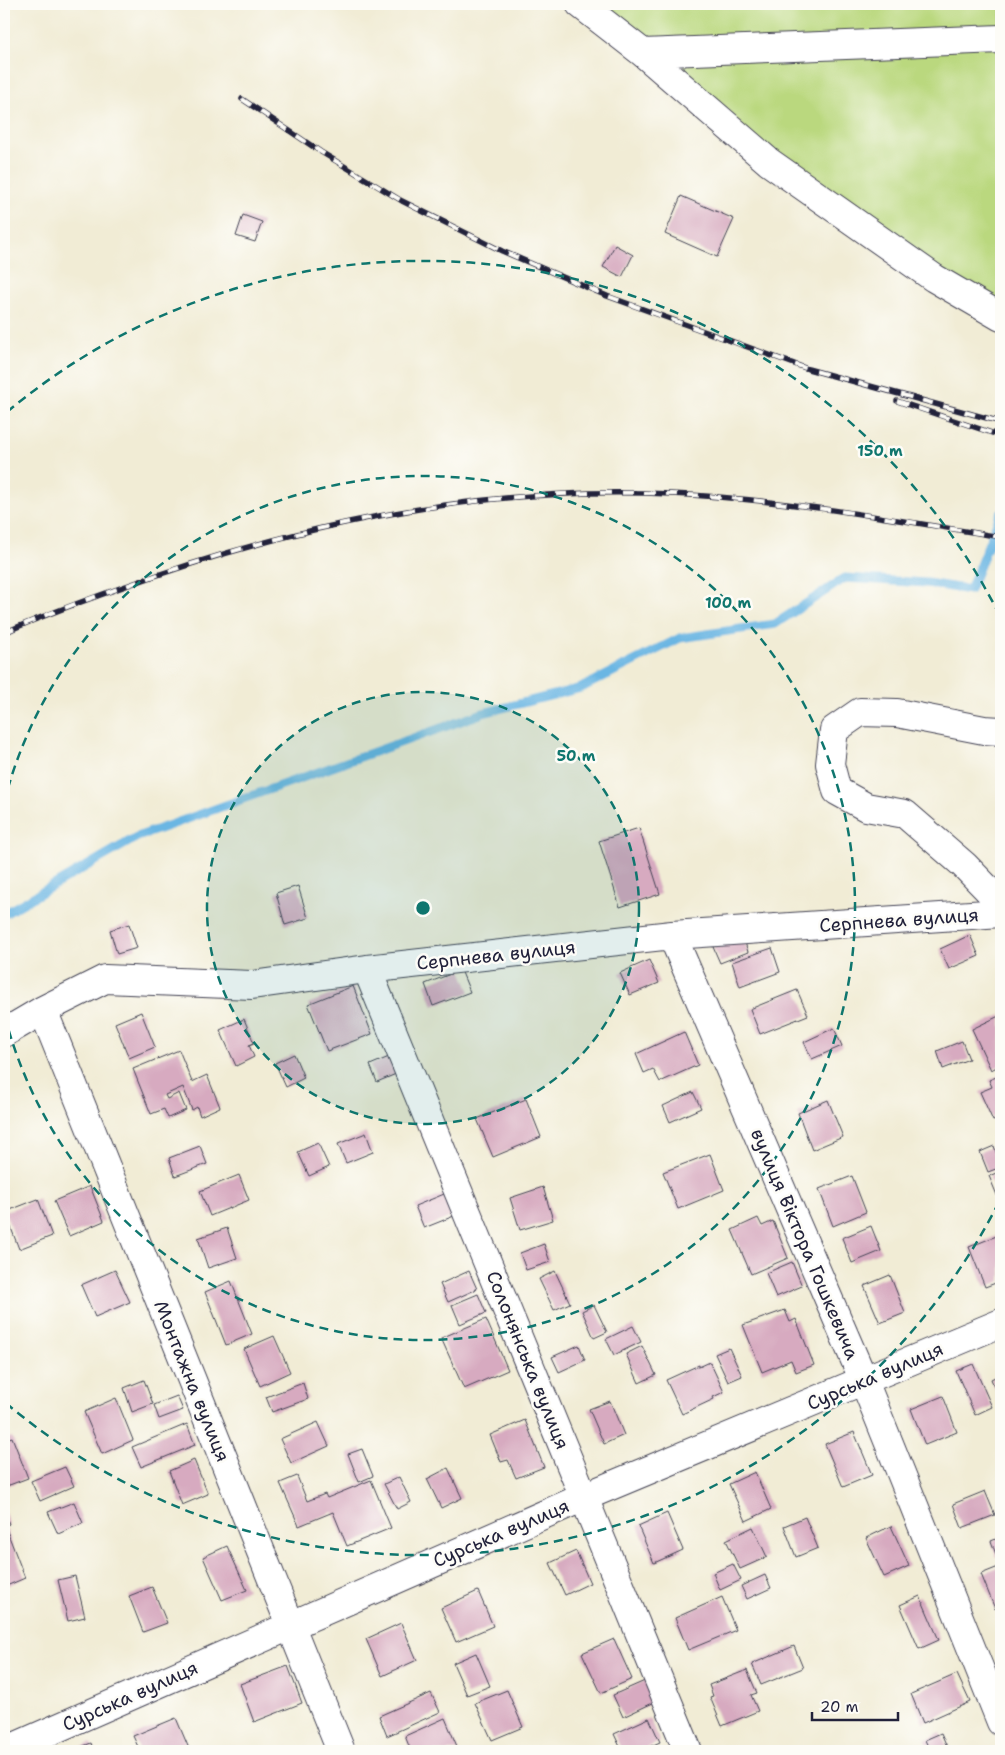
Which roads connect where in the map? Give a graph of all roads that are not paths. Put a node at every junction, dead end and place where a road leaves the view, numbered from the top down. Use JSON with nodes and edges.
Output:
{"nodes":[{"id":1,"x":580,"y":4,"type":"edge"},
{"id":2,"x":1001,"y":39,"type":"edge"},
{"id":3,"x":643,"y":53,"type":"junction"},
{"id":4,"x":1001,"y":317,"type":"edge"},
{"id":5,"x":1001,"y":732,"type":"edge"},
{"id":6,"x":1001,"y":903,"type":"edge"},
{"id":7,"x":1001,"y":913,"type":"edge"},
{"id":8,"x":672,"y":935,"type":"junction"},
{"id":9,"x":367,"y":969,"type":"junction"},
{"id":10,"x":43,"y":1010,"type":"junction"},
{"id":11,"x":4,"y":1032,"type":"edge"},
{"id":12,"x":1001,"y":1323,"type":"edge"},
{"id":13,"x":864,"y":1381,"type":"junction"},
{"id":14,"x":584,"y":1497,"type":"junction"},
{"id":15,"x":290,"y":1625,"type":"junction"},
{"id":16,"x":1001,"y":1722,"type":"edge"},
{"id":17,"x":4,"y":1744,"type":"edge"},
{"id":18,"x":6,"y":1751,"type":"edge"},
{"id":19,"x":341,"y":1751,"type":"edge"},
{"id":20,"x":688,"y":1751,"type":"edge"}],
"edges":[{"from":1,"to":3,"type":"street"},
{"from":2,"to":3,"type":"street"},
{"from":3,"to":4,"type":"street"},
{"from":5,"to":6,"type":"street"},
{"from":7,"to":8,"type":"street","name":"Серпнева вулиця"},
{"from":8,"to":9,"type":"street","name":"Серпнева вулиця"},
{"from":8,"to":13,"type":"street","name":"вулиця Віктора Гошкевича"},
{"from":9,"to":10,"type":"street","name":"Серпнева вулиця"},
{"from":9,"to":14,"type":"street","name":"Солонянська вулиця"},
{"from":10,"to":11,"type":"street","name":"Серпнева вулиця"},
{"from":10,"to":15,"type":"street","name":"Монтажна вулиця"},
{"from":12,"to":13,"type":"street","name":"Сурська вулиця"},
{"from":13,"to":14,"type":"street","name":"Сурська вулиця"},
{"from":13,"to":16,"type":"street","name":"вулиця Віктора Гошкевича"},
{"from":14,"to":15,"type":"street","name":"Сурська вулиця"},
{"from":14,"to":20,"type":"street","name":"Солонянська вулиця"},
{"from":15,"to":18,"type":"street","name":"Сурська вулиця"},
{"from":15,"to":19,"type":"street","name":"Монтажна вулиця"},
{"from":17,"to":18,"type":"street"}]}
